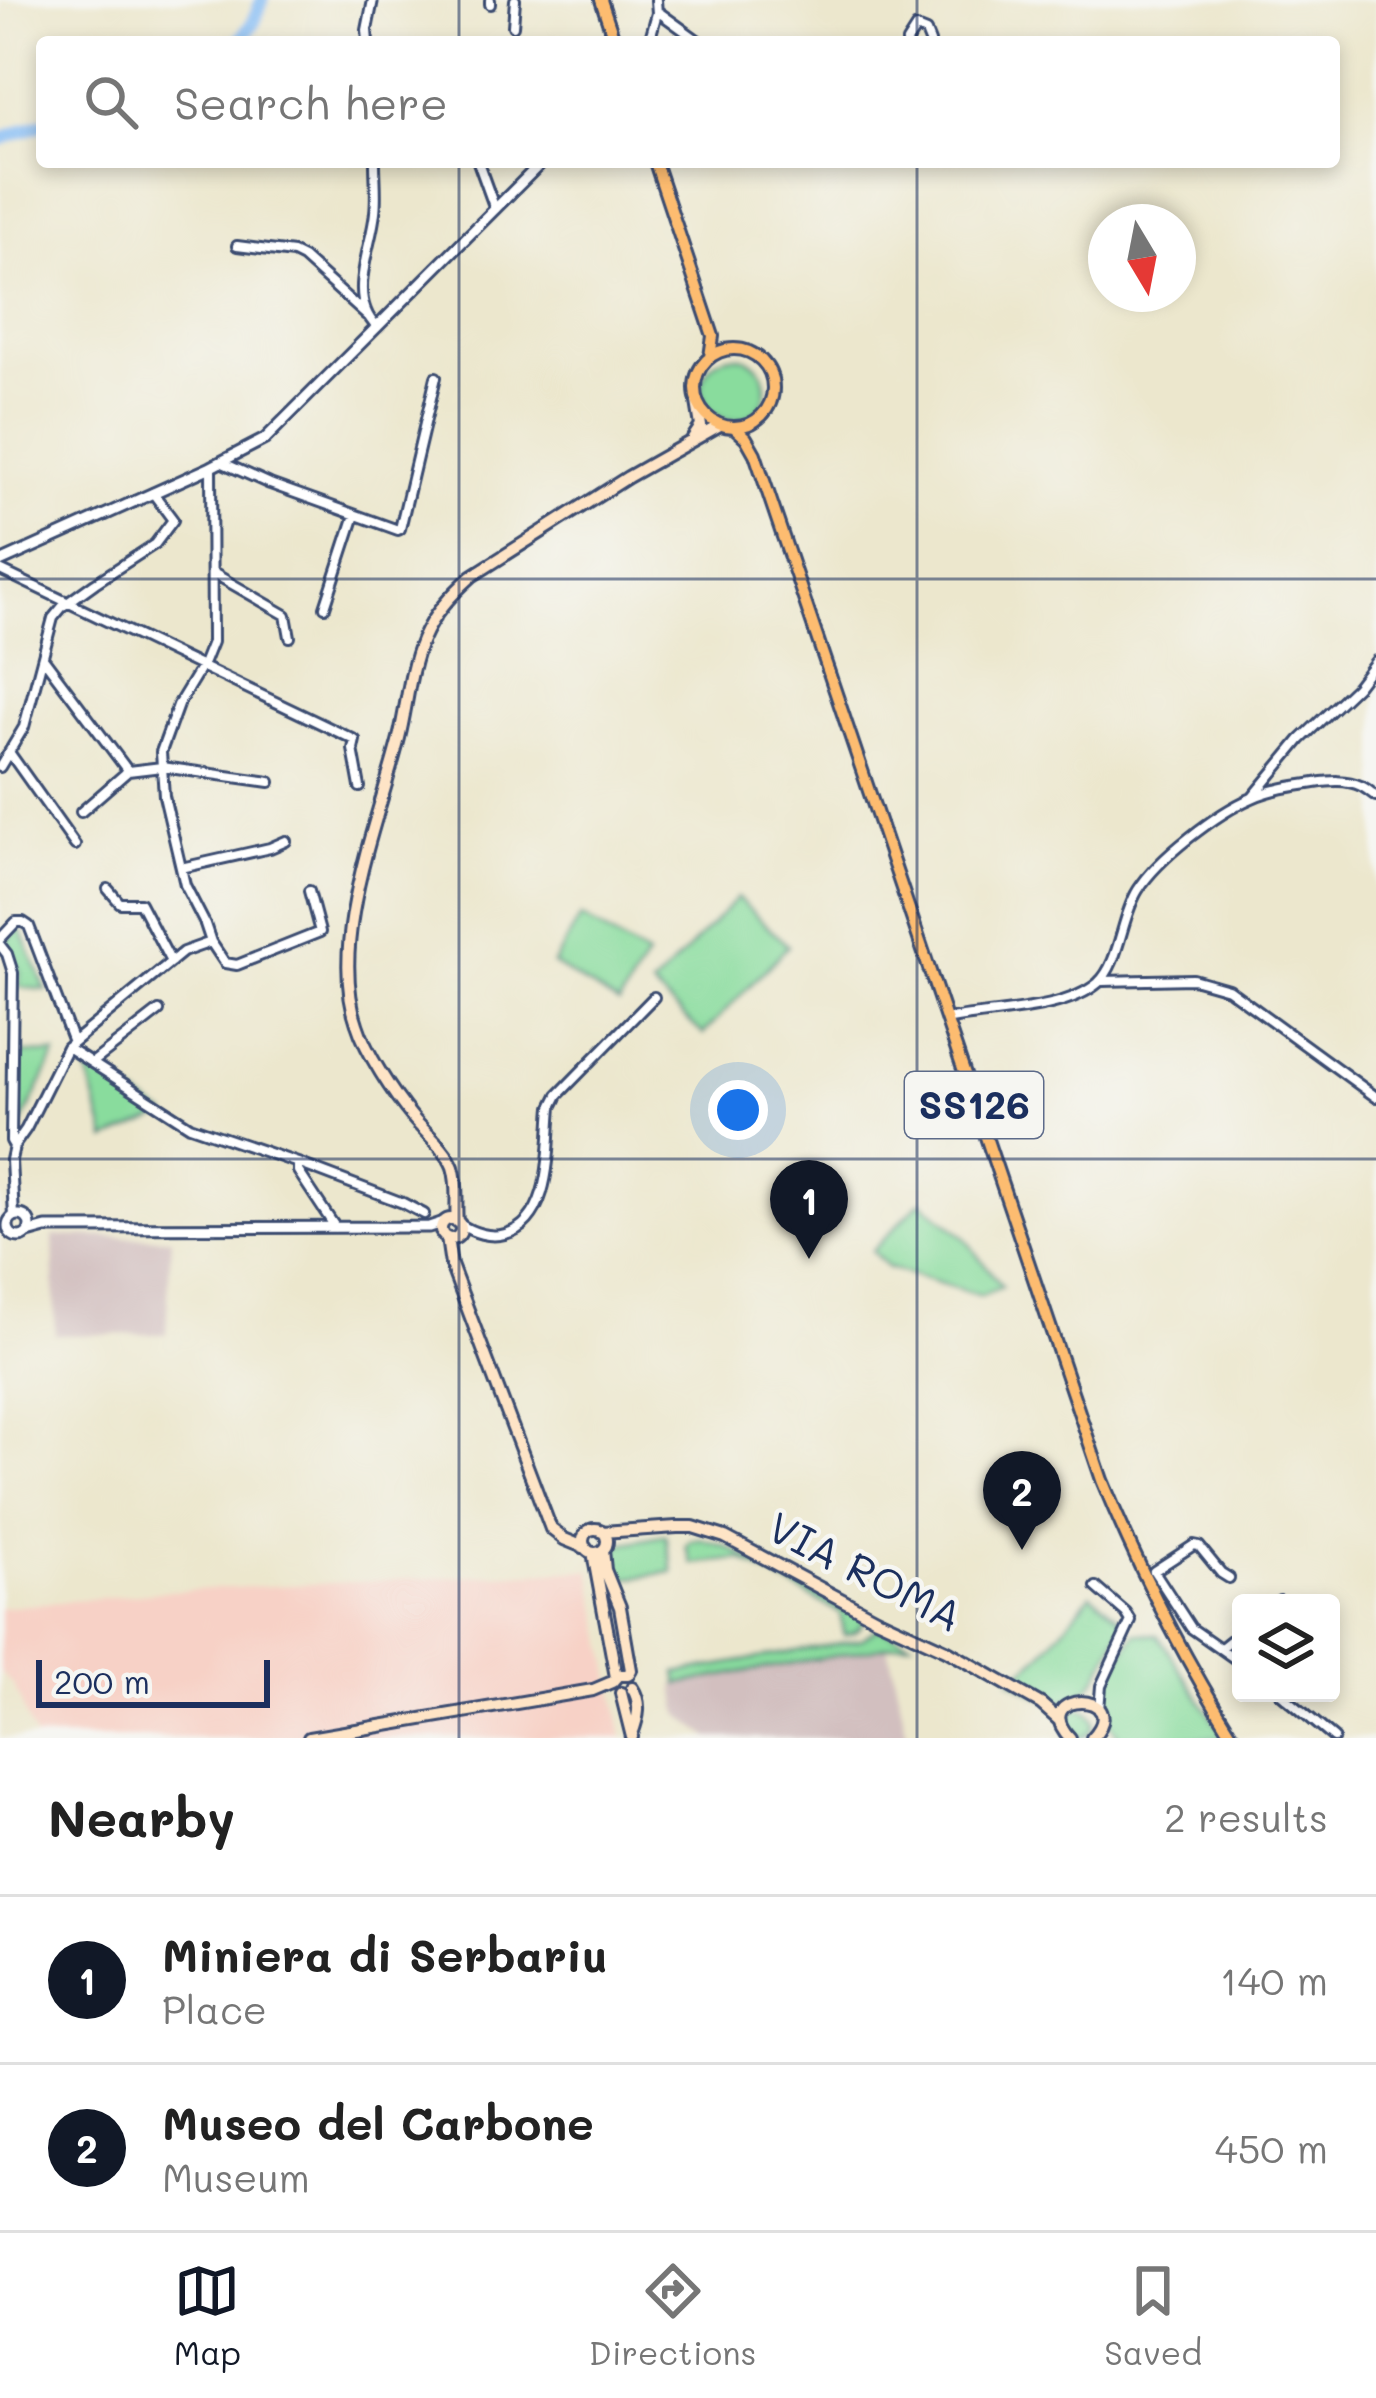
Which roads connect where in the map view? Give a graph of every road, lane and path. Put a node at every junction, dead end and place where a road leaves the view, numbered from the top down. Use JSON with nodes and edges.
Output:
{"nodes":[{"id":1,"x":374,"y":0,"type":"edge"},
{"id":2,"x":514,"y":0,"type":"edge"},
{"id":3,"x":601,"y":0,"type":"edge"},
{"id":4,"x":656,"y":0,"type":"edge"},
{"id":5,"x":657,"y":13,"type":"junction"},
{"id":6,"x":513,"y":26,"type":"dead end"},
{"id":7,"x":368,"y":36,"type":"edge"},
{"id":8,"x":614,"y":36,"type":"edge"},
{"id":9,"x":651,"y":36,"type":"edge"},
{"id":10,"x":693,"y":36,"type":"edge"},
{"id":11,"x":375,"y":168,"type":"edge"},
{"id":12,"x":480,"y":168,"type":"edge"},
{"id":13,"x":536,"y":168,"type":"edge"},
{"id":14,"x":658,"y":168,"type":"edge"},
{"id":15,"x":495,"y":210,"type":"junction"},
{"id":16,"x":237,"y":246,"type":"dead end"},
{"id":17,"x":706,"y":313,"type":"junction"},
{"id":18,"x":367,"y":316,"type":"junction"},
{"id":19,"x":378,"y":328,"type":"junction"},
{"id":20,"x":732,"y":349,"type":"junction"},
{"id":21,"x":710,"y":357,"type":"junction"},
{"id":22,"x":436,"y":376,"type":"dead end"},
{"id":23,"x":697,"y":402,"type":"junction"},
{"id":24,"x":754,"y":422,"type":"junction"},
{"id":25,"x":727,"y":426,"type":"junction"},
{"id":26,"x":683,"y":447,"type":"junction"},
{"id":27,"x":755,"y":454,"type":"junction"},
{"id":28,"x":216,"y":465,"type":"junction"},
{"id":29,"x":153,"y":493,"type":"junction"},
{"id":30,"x":356,"y":515,"type":"junction"},
{"id":31,"x":0,"y":566,"type":"edge"},
{"id":32,"x":212,"y":572,"type":"junction"},
{"id":33,"x":68,"y":603,"type":"junction"},
{"id":34,"x":325,"y":607,"type":"dead end"},
{"id":35,"x":290,"y":637,"type":"dead end"},
{"id":36,"x":43,"y":657,"type":"junction"},
{"id":37,"x":1376,"y":661,"type":"edge"},
{"id":38,"x":200,"y":667,"type":"junction"},
{"id":39,"x":9,"y":752,"type":"junction"},
{"id":40,"x":0,"y":767,"type":"edge"},
{"id":41,"x":162,"y":767,"type":"junction"},
{"id":42,"x":128,"y":771,"type":"junction"},
{"id":43,"x":270,"y":782,"type":"dead end"},
{"id":44,"x":360,"y":787,"type":"dead end"},
{"id":45,"x":1376,"y":796,"type":"edge"},
{"id":46,"x":1252,"y":798,"type":"junction"},
{"id":47,"x":81,"y":812,"type":"dead end"},
{"id":48,"x":286,"y":841,"type":"dead end"},
{"id":49,"x":75,"y":845,"type":"dead end"},
{"id":50,"x":181,"y":868,"type":"junction"},
{"id":51,"x":108,"y":889,"type":"dead end"},
{"id":52,"x":309,"y":891,"type":"dead end"},
{"id":53,"x":0,"y":942,"type":"edge"},
{"id":54,"x":211,"y":942,"type":"junction"},
{"id":55,"x":171,"y":962,"type":"junction"},
{"id":56,"x":1100,"y":981,"type":"junction"},
{"id":57,"x":654,"y":998,"type":"dead end"},
{"id":58,"x":159,"y":1011,"type":"dead end"},
{"id":59,"x":946,"y":1020,"type":"junction"},
{"id":60,"x":70,"y":1044,"type":"junction"},
{"id":61,"x":92,"y":1063,"type":"junction"},
{"id":62,"x":1376,"y":1096,"type":"edge"},
{"id":63,"x":13,"y":1128,"type":"junction"},
{"id":64,"x":26,"y":1129,"type":"junction"},
{"id":65,"x":0,"y":1131,"type":"edge"},
{"id":66,"x":14,"y":1146,"type":"junction"},
{"id":67,"x":298,"y":1163,"type":"junction"},
{"id":68,"x":424,"y":1214,"type":"dead end"},
{"id":69,"x":14,"y":1224,"type":"edge"},
{"id":70,"x":335,"y":1227,"type":"junction"},
{"id":71,"x":450,"y":1229,"type":"junction"},
{"id":72,"x":651,"y":1528,"type":"junction"},
{"id":73,"x":602,"y":1532,"type":"junction"},
{"id":74,"x":558,"y":1534,"type":"junction"},
{"id":75,"x":586,"y":1534,"type":"junction"},
{"id":76,"x":597,"y":1550,"type":"junction"},
{"id":77,"x":1229,"y":1578,"type":"dead end"},
{"id":78,"x":1096,"y":1587,"type":"dead end"},
{"id":79,"x":1190,"y":1628,"type":"junction"},
{"id":80,"x":1232,"y":1639,"type":"edge"},
{"id":81,"x":1180,"y":1648,"type":"junction"},
{"id":82,"x":1221,"y":1648,"type":"junction"},
{"id":83,"x":1232,"y":1656,"type":"edge"},
{"id":84,"x":621,"y":1684,"type":"junction"},
{"id":85,"x":1101,"y":1686,"type":"junction"},
{"id":86,"x":1075,"y":1702,"type":"junction"},
{"id":87,"x":1291,"y":1702,"type":"edge"},
{"id":88,"x":1041,"y":1704,"type":"junction"},
{"id":89,"x":1100,"y":1716,"type":"junction"},
{"id":90,"x":1060,"y":1721,"type":"junction"},
{"id":91,"x":632,"y":1736,"type":"edge"},
{"id":92,"x":309,"y":1738,"type":"edge"},
{"id":93,"x":1070,"y":1738,"type":"edge"},
{"id":94,"x":1092,"y":1738,"type":"edge"},
{"id":95,"x":1112,"y":1738,"type":"edge"},
{"id":96,"x":1234,"y":1738,"type":"edge"},
{"id":97,"x":1334,"y":1738,"type":"edge"}],
"edges":[{"from":1,"to":7,"type":"street"},
{"from":2,"to":6,"type":"street"},
{"from":3,"to":8,"type":"main road"},
{"from":4,"to":5,"type":"street"},
{"from":5,"to":9,"type":"street"},
{"from":5,"to":10,"type":"street"},
{"from":11,"to":18,"type":"street"},
{"from":12,"to":15,"type":"street"},
{"from":13,"to":15,"type":"street"},
{"from":14,"to":17,"type":"main road","number":"SS126"},
{"from":15,"to":19,"type":"street"},
{"from":16,"to":18,"type":"street"},
{"from":17,"to":20,"type":"main road","number":"SS126"},
{"from":17,"to":21,"type":"main road","number":"SS126"},
{"from":18,"to":19,"type":"street"},
{"from":19,"to":28,"type":"street"},
{"from":20,"to":21,"type":"main road"},
{"from":20,"to":24,"type":"main road","number":"SS126"},
{"from":21,"to":23,"type":"main road","number":"SS126"},
{"from":22,"to":30,"type":"street"},
{"from":23,"to":25,"type":"main road","number":"SS126"},
{"from":23,"to":26,"type":"main road"},
{"from":24,"to":25,"type":"main road"},
{"from":24,"to":27,"type":"main road","number":"SS126"},
{"from":25,"to":26,"type":"main road"},
{"from":25,"to":27,"type":"main road","number":"SS126"},
{"from":26,"to":71,"type":"main road"},
{"from":27,"to":59,"type":"main road","number":"SS126"},
{"from":28,"to":29,"type":"street"},
{"from":28,"to":30,"type":"street"},
{"from":28,"to":32,"type":"street"},
{"from":29,"to":31,"type":"street"},
{"from":29,"to":33,"type":"street"},
{"from":30,"to":34,"type":"street"},
{"from":31,"to":33,"type":"street"},
{"from":32,"to":35,"type":"street"},
{"from":32,"to":38,"type":"street"},
{"from":33,"to":36,"type":"street"},
{"from":33,"to":38,"type":"street"},
{"from":36,"to":39,"type":"street"},
{"from":36,"to":42,"type":"street"},
{"from":37,"to":46,"type":"street"},
{"from":38,"to":41,"type":"street"},
{"from":38,"to":44,"type":"street"},
{"from":39,"to":40,"type":"street"},
{"from":39,"to":49,"type":"street"},
{"from":41,"to":42,"type":"street"},
{"from":41,"to":43,"type":"street"},
{"from":41,"to":50,"type":"street"},
{"from":42,"to":47,"type":"street"},
{"from":45,"to":46,"type":"street"},
{"from":46,"to":56,"type":"street"},
{"from":48,"to":50,"type":"street"},
{"from":50,"to":54,"type":"street"},
{"from":51,"to":55,"type":"street"},
{"from":52,"to":54,"type":"street"},
{"from":53,"to":60,"type":"street"},
{"from":53,"to":63,"type":"street"},
{"from":54,"to":55,"type":"street"},
{"from":55,"to":60,"type":"street"},
{"from":56,"to":59,"type":"street"},
{"from":56,"to":62,"type":"street"},
{"from":57,"to":71,"type":"street"},
{"from":58,"to":61,"type":"street"},
{"from":59,"to":81,"type":"main road","number":"SS126"},
{"from":60,"to":61,"type":"street"},
{"from":60,"to":64,"type":"street"},
{"from":61,"to":67,"type":"street"},
{"from":63,"to":64,"type":"street"},
{"from":63,"to":65,"type":"street"},
{"from":63,"to":66,"type":"street"},
{"from":64,"to":66,"type":"street"},
{"from":66,"to":69,"type":"street"},
{"from":67,"to":68,"type":"street"},
{"from":67,"to":70,"type":"street"},
{"from":69,"to":70,"type":"street"},
{"from":70,"to":71,"type":"street"},
{"from":71,"to":74,"type":"main road"},
{"from":72,"to":73,"type":"main road","name":"VIA ROMA"},
{"from":72,"to":76,"type":"main road","name":"VIA ROMA"},
{"from":72,"to":88,"type":"main road","name":"VIA ROMA"},
{"from":73,"to":75,"type":"main road","name":"VIA ROMA"},
{"from":73,"to":76,"type":"main road"},
{"from":74,"to":75,"type":"main road","name":"VIA ROMA"},
{"from":74,"to":76,"type":"main road"},
{"from":75,"to":76,"type":"main road"},
{"from":76,"to":84,"type":"main road"},
{"from":77,"to":79,"type":"street"},
{"from":78,"to":85,"type":"street"},
{"from":79,"to":81,"type":"street"},
{"from":79,"to":82,"type":"street"},
{"from":80,"to":82,"type":"street"},
{"from":81,"to":96,"type":"main road","number":"SS126"},
{"from":82,"to":83,"type":"street"},
{"from":84,"to":91,"type":"main road"},
{"from":84,"to":92,"type":"main road"},
{"from":85,"to":86,"type":"street"},
{"from":85,"to":89,"type":"street"},
{"from":86,"to":88,"type":"main road"},
{"from":86,"to":89,"type":"main road"},
{"from":86,"to":90,"type":"main road"},
{"from":87,"to":97,"type":"street"},
{"from":88,"to":90,"type":"main road","name":"VIA ROMA"},
{"from":89,"to":94,"type":"main road"},
{"from":89,"to":95,"type":"main road"},
{"from":90,"to":93,"type":"main road","name":"VIA ROMA"}]}
